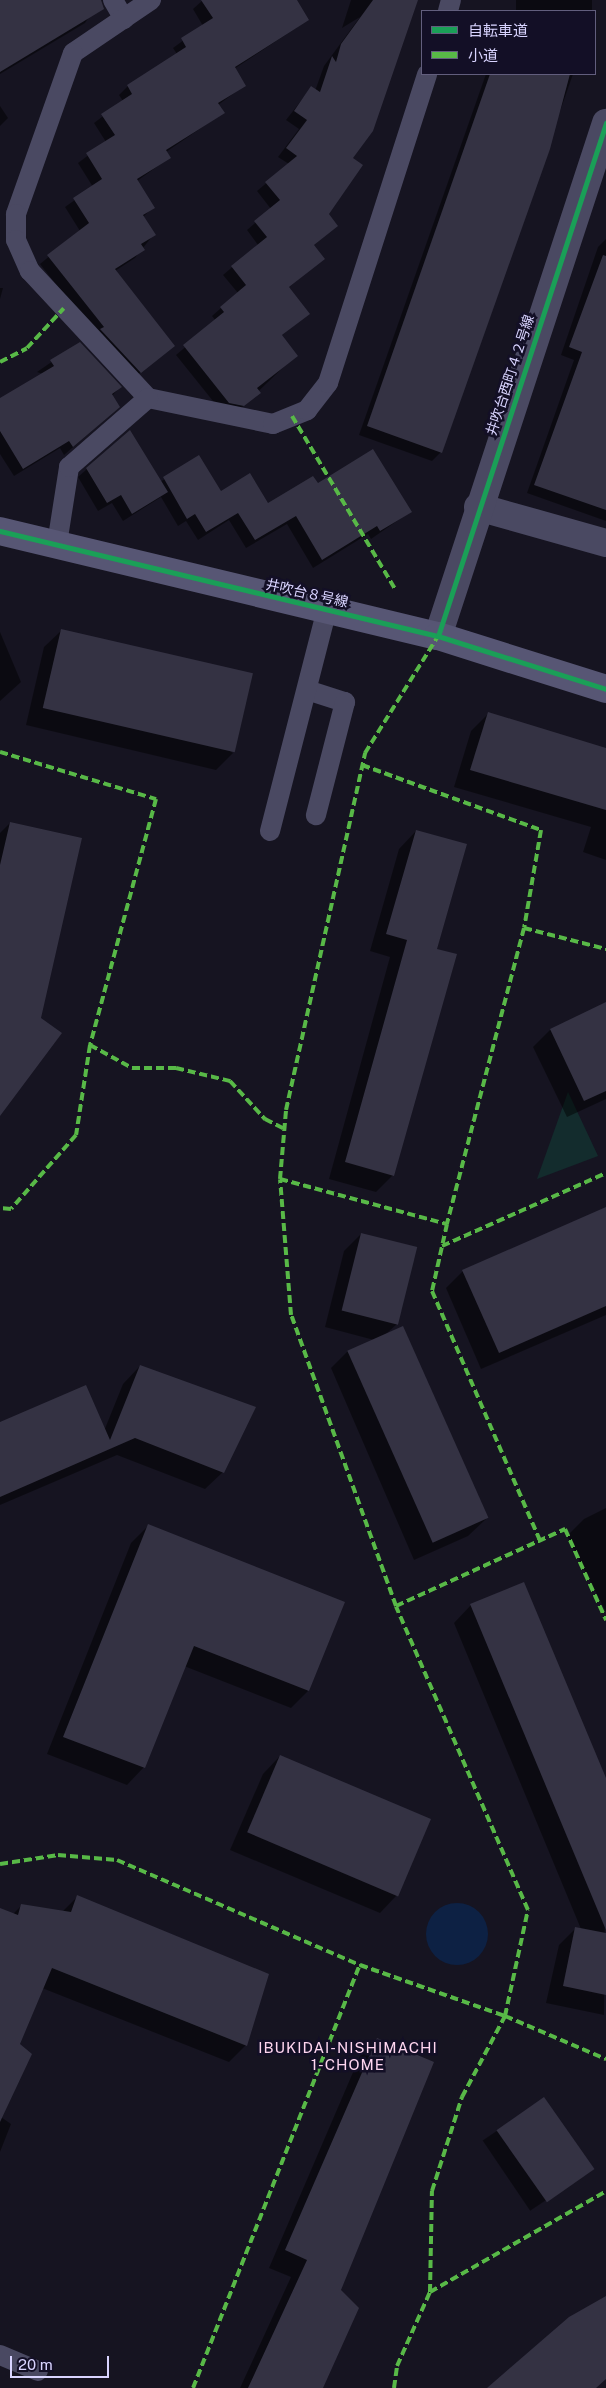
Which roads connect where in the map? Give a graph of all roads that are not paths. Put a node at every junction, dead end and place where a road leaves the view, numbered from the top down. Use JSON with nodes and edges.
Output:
{"nodes":[{"id":1,"x":113,"y":0,"type":"edge"},
{"id":2,"x":151,"y":0,"type":"edge"},
{"id":3,"x":124,"y":18,"type":"junction"},
{"id":4,"x":428,"y":75,"type":"edge"},
{"id":5,"x":606,"y":123,"type":"edge"},
{"id":6,"x":148,"y":398,"type":"junction"},
{"id":7,"x":478,"y":507,"type":"junction"},
{"id":8,"x":0,"y":531,"type":"edge"},
{"id":9,"x":606,"y":543,"type":"edge"},
{"id":10,"x":57,"y":544,"type":"junction"},
{"id":11,"x":327,"y":609,"type":"junction"},
{"id":12,"x":438,"y":636,"type":"junction"},
{"id":13,"x":306,"y":690,"type":"junction"},
{"id":14,"x":606,"y":690,"type":"edge"},
{"id":15,"x":316,"y":814,"type":"dead end"},
{"id":16,"x":270,"y":831,"type":"dead end"},
{"id":17,"x":0,"y":2355,"type":"edge"},
{"id":18,"x":38,"y":2371,"type":"dead end"}],
"edges":[{"from":1,"to":3,"type":"lane"},
{"from":2,"to":3,"type":"lane"},
{"from":3,"to":6,"type":"lane"},
{"from":4,"to":6,"type":"lane"},
{"from":5,"to":7,"type":"street","name":"井吹台西町４２号線"},
{"from":6,"to":10,"type":"lane"},
{"from":7,"to":9,"type":"street"},
{"from":7,"to":12,"type":"street","name":"井吹台西町４２号線"},
{"from":8,"to":10,"type":"street","name":"井吹台８号線"},
{"from":10,"to":11,"type":"street","name":"井吹台８号線"},
{"from":11,"to":12,"type":"street","name":"井吹台８号線"},
{"from":11,"to":13,"type":"lane"},
{"from":12,"to":14,"type":"street","name":"井吹台８号線"},
{"from":13,"to":15,"type":"lane"},
{"from":13,"to":16,"type":"lane"},
{"from":17,"to":18,"type":"lane"}]}
